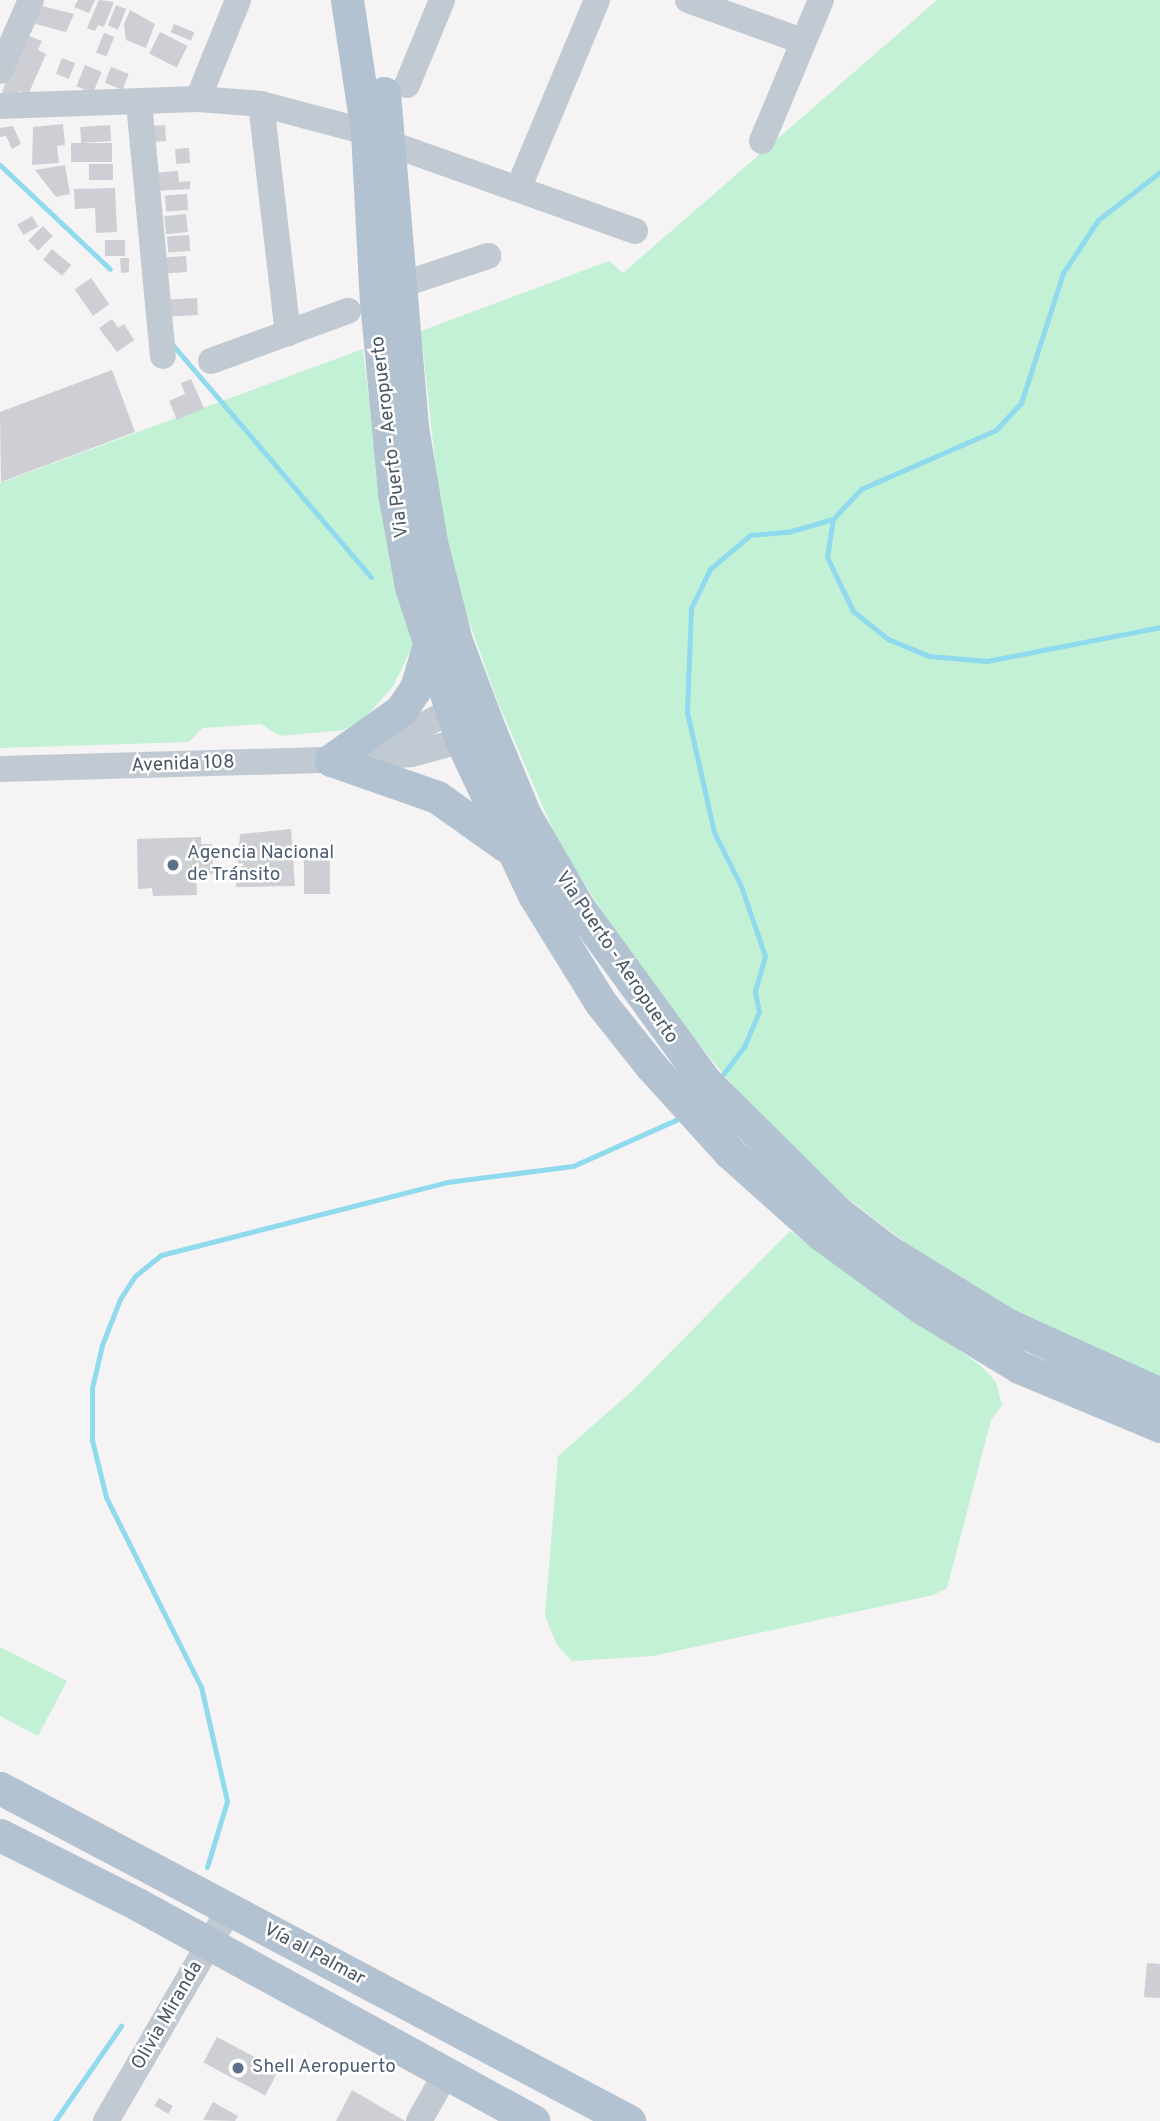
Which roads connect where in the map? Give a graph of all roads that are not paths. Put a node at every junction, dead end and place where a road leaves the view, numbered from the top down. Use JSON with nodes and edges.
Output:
{"nodes":[{"id":1,"x":31,"y":0,"type":"edge"},
{"id":2,"x":238,"y":0,"type":"edge"},
{"id":3,"x":347,"y":0,"type":"edge"},
{"id":4,"x":370,"y":0,"type":"edge"},
{"id":5,"x":442,"y":0,"type":"edge"},
{"id":6,"x":597,"y":0,"type":"edge"},
{"id":7,"x":688,"y":0,"type":"edge"},
{"id":8,"x":821,"y":0,"type":"edge"},
{"id":9,"x":802,"y":41,"type":"junction"},
{"id":10,"x":0,"y":71,"type":"edge"},
{"id":11,"x":407,"y":85,"type":"dead end"},
{"id":12,"x":198,"y":99,"type":"junction"},
{"id":13,"x":139,"y":103,"type":"junction"},
{"id":14,"x":261,"y":104,"type":"junction"},
{"id":15,"x":0,"y":106,"type":"edge"},
{"id":16,"x":379,"y":138,"type":"junction"},
{"id":17,"x":762,"y":141,"type":"dead end"},
{"id":18,"x":518,"y":189,"type":"junction"},
{"id":19,"x":635,"y":230,"type":"dead end"},
{"id":20,"x":488,"y":256,"type":"dead end"},
{"id":21,"x":401,"y":285,"type":"junction"},
{"id":22,"x":348,"y":311,"type":"dead end"},
{"id":23,"x":288,"y":332,"type":"junction"},
{"id":24,"x":163,"y":355,"type":"dead end"},
{"id":25,"x":211,"y":361,"type":"dead end"},
{"id":26,"x":429,"y":645,"type":"junction"},
{"id":27,"x":464,"y":704,"type":"junction"},
{"id":28,"x":476,"y":737,"type":"junction"},
{"id":29,"x":366,"y":755,"type":"junction"},
{"id":30,"x":331,"y":760,"type":"junction"},
{"id":31,"x":0,"y":769,"type":"edge"},
{"id":32,"x":512,"y":851,"type":"junction"},
{"id":33,"x":1160,"y":1394,"type":"edge"},
{"id":34,"x":1160,"y":1426,"type":"edge"},
{"id":35,"x":0,"y":1788,"type":"edge"},
{"id":36,"x":0,"y":1835,"type":"edge"},
{"id":37,"x":229,"y":1910,"type":"junction"},
{"id":38,"x":209,"y":1945,"type":"junction"},
{"id":39,"x":445,"y":2075,"type":"junction"},
{"id":40,"x":106,"y":2121,"type":"edge"},
{"id":41,"x":419,"y":2121,"type":"edge"},
{"id":42,"x":533,"y":2121,"type":"edge"},
{"id":43,"x":629,"y":2121,"type":"edge"}],
"edges":[{"from":1,"to":10,"type":"street"},
{"from":2,"to":12,"type":"street"},
{"from":3,"to":16,"type":"main road","name":"Via Puerto - Aeropuerto"},
{"from":4,"to":16,"type":"main road","name":"Via Puerto - Aeropuerto"},
{"from":5,"to":11,"type":"street"},
{"from":6,"to":18,"type":"street"},
{"from":7,"to":9,"type":"street"},
{"from":8,"to":9,"type":"street"},
{"from":9,"to":17,"type":"street"},
{"from":12,"to":13,"type":"street"},
{"from":12,"to":14,"type":"street"},
{"from":13,"to":15,"type":"street"},
{"from":13,"to":24,"type":"street"},
{"from":14,"to":16,"type":"street"},
{"from":14,"to":23,"type":"street"},
{"from":16,"to":18,"type":"street"},
{"from":16,"to":21,"type":"main road","name":"Via Puerto - Aeropuerto"},
{"from":16,"to":26,"type":"main road","name":"Via Puerto - Aeropuerto"},
{"from":18,"to":19,"type":"street"},
{"from":20,"to":21,"type":"street"},
{"from":21,"to":27,"type":"main road","name":"Via Puerto - Aeropuerto"},
{"from":22,"to":23,"type":"street"},
{"from":23,"to":25,"type":"street"},
{"from":26,"to":27,"type":"main road","name":"Via Puerto - Aeropuerto"},
{"from":26,"to":30,"type":"main road"},
{"from":27,"to":28,"type":"main road","name":"Via Puerto - Aeropuerto"},
{"from":27,"to":29,"type":"street","name":"Avenida 108"},
{"from":28,"to":29,"type":"street","name":"Avenida 108"},
{"from":28,"to":32,"type":"main road","name":"Via Puerto - Aeropuerto"},
{"from":28,"to":33,"type":"main road","name":"Via Puerto - Aeropuerto"},
{"from":29,"to":30,"type":"street","name":"Avenida 108"},
{"from":30,"to":31,"type":"street","name":"Avenida 108"},
{"from":30,"to":32,"type":"main road"},
{"from":32,"to":34,"type":"main road","name":"Via Puerto - Aeropuerto"},
{"from":35,"to":37,"type":"main road","name":"Vía al Palmar"},
{"from":36,"to":38,"type":"main road"},
{"from":37,"to":38,"type":"street","name":"Olivia Miranda"},
{"from":37,"to":43,"type":"main road","name":"Vía al Palmar"},
{"from":38,"to":39,"type":"main road"},
{"from":38,"to":40,"type":"street","name":"Olivia Miranda"},
{"from":39,"to":41,"type":"street"},
{"from":39,"to":42,"type":"main road"}]}
